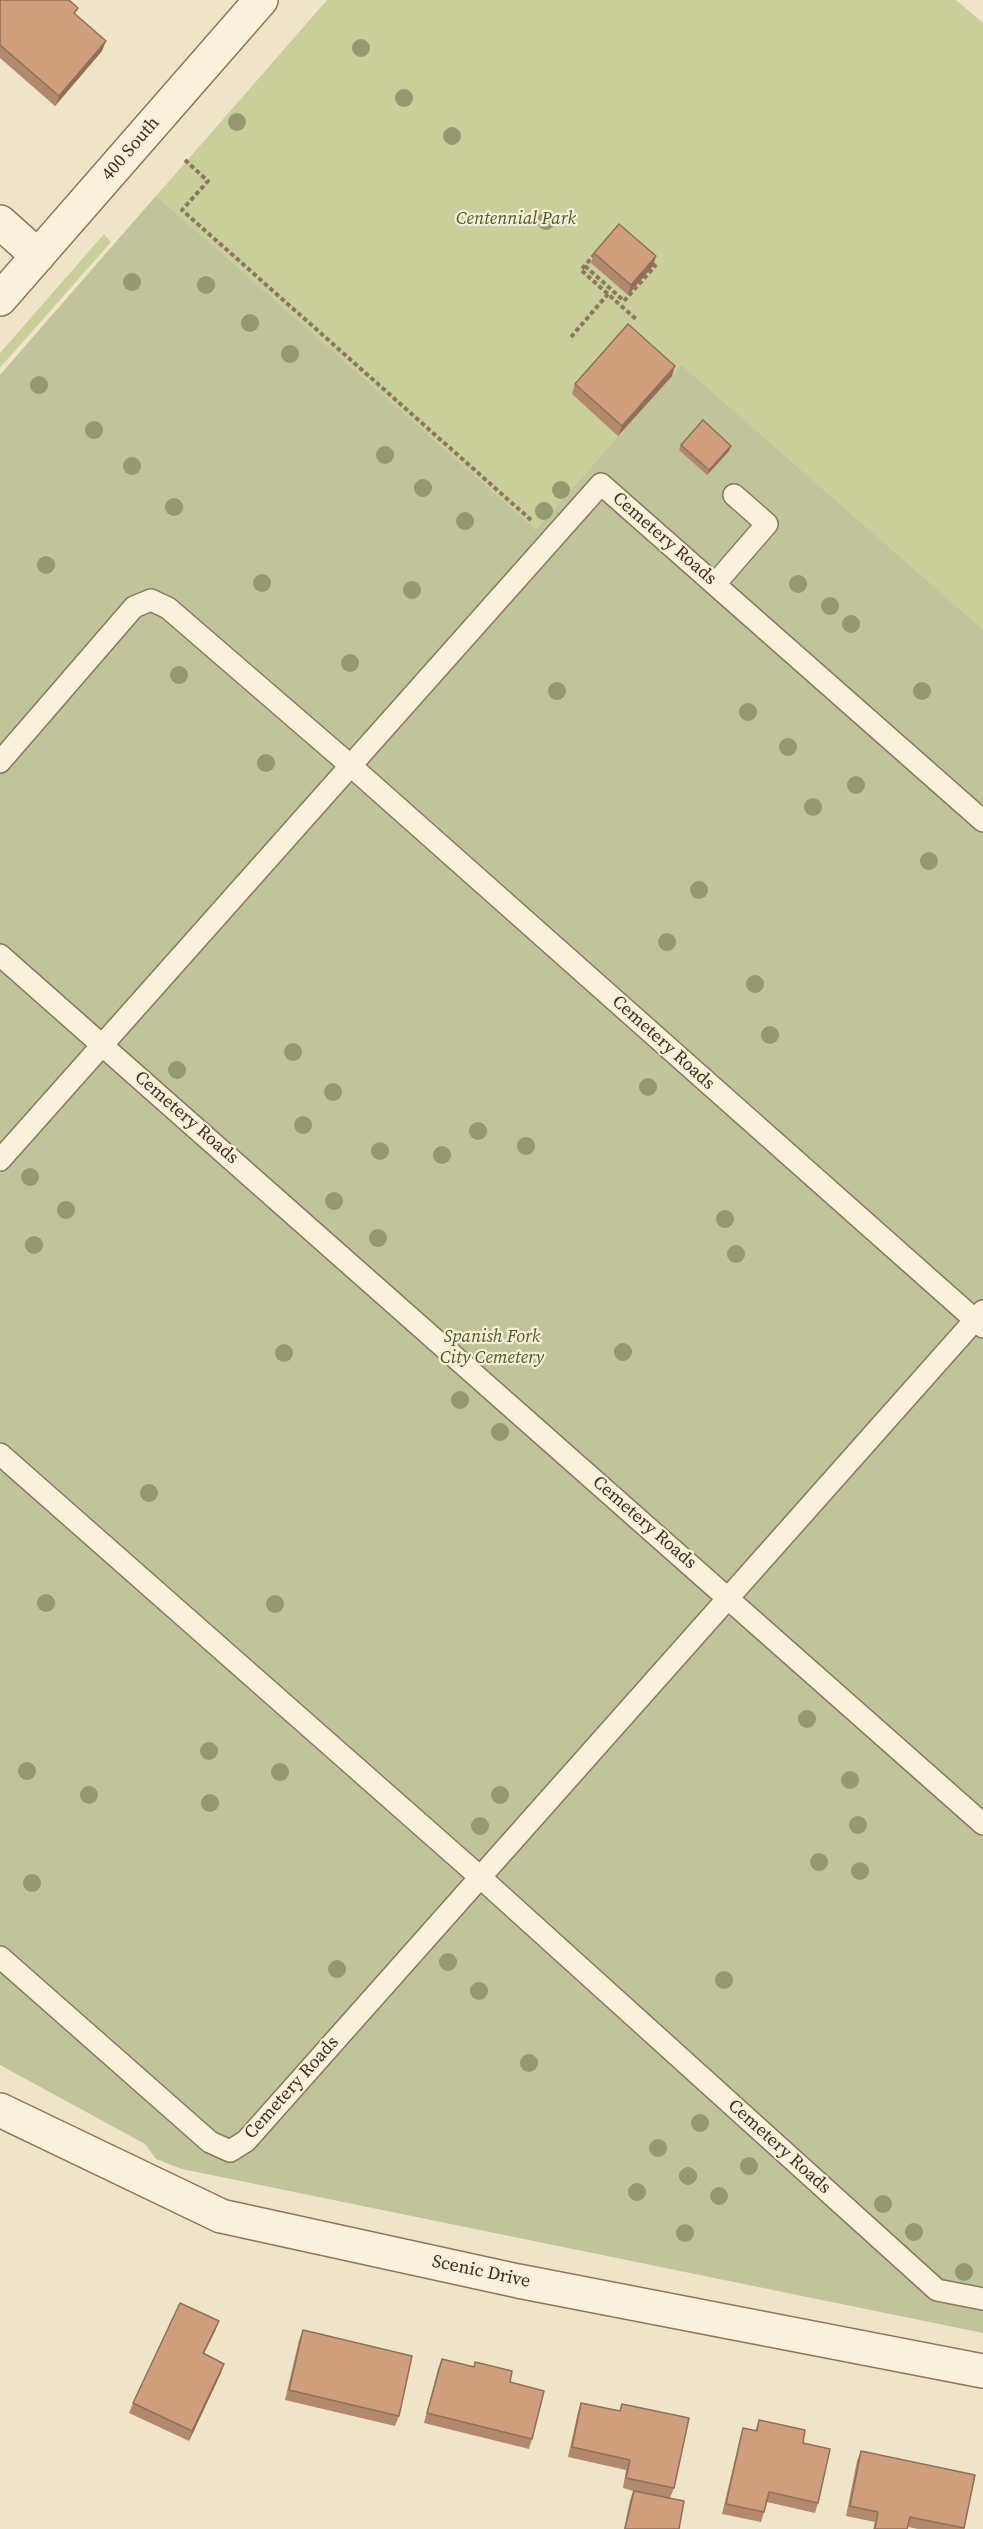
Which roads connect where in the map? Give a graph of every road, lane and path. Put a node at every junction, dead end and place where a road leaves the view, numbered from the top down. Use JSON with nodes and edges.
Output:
{"nodes":[{"id":1,"x":261,"y":0,"type":"edge"},
{"id":2,"x":185,"y":160,"type":"dead end"},
{"id":3,"x":0,"y":222,"type":"edge"},
{"id":4,"x":600,"y":248,"type":"edge"},
{"id":5,"x":38,"y":256,"type":"junction"},
{"id":6,"x":647,"y":258,"type":"edge"},
{"id":7,"x":585,"y":266,"type":"junction"},
{"id":8,"x":610,"y":280,"type":"edge"},
{"id":9,"x":606,"y":285,"type":"junction"},
{"id":10,"x":608,"y":294,"type":"junction"},
{"id":11,"x":0,"y":299,"type":"edge"},
{"id":12,"x":637,"y":320,"type":"dead end"},
{"id":13,"x":571,"y":337,"type":"dead end"},
{"id":14,"x":734,"y":495,"type":"dead end"},
{"id":15,"x":552,"y":539,"type":"junction"},
{"id":16,"x":715,"y":584,"type":"junction"},
{"id":17,"x":0,"y":762,"type":"edge"},
{"id":18,"x":351,"y":765,"type":"junction"},
{"id":19,"x":983,"y":821,"type":"edge"},
{"id":20,"x":0,"y":955,"type":"edge"},
{"id":21,"x":103,"y":1044,"type":"junction"},
{"id":22,"x":0,"y":1160,"type":"edge"},
{"id":23,"x":980,"y":1319,"type":"edge"},
{"id":24,"x":0,"y":1454,"type":"edge"},
{"id":25,"x":728,"y":1597,"type":"junction"},
{"id":26,"x":983,"y":1824,"type":"edge"},
{"id":27,"x":480,"y":1877,"type":"junction"},
{"id":28,"x":0,"y":1957,"type":"edge"},
{"id":29,"x":0,"y":2110,"type":"edge"},
{"id":30,"x":983,"y":2299,"type":"edge"},
{"id":31,"x":983,"y":2371,"type":"edge"}],
"edges":[{"from":1,"to":5,"type":"street","name":"400 South"},
{"from":2,"to":15,"type":"path"},
{"from":3,"to":5,"type":"street"},
{"from":4,"to":7,"type":"path"},
{"from":5,"to":11,"type":"street","name":"400 South"},
{"from":6,"to":9,"type":"path"},
{"from":7,"to":9,"type":"path"},
{"from":7,"to":10,"type":"path"},
{"from":8,"to":9,"type":"path"},
{"from":10,"to":12,"type":"path"},
{"from":10,"to":13,"type":"path"},
{"from":14,"to":16,"type":"lane"},
{"from":15,"to":16,"type":"lane","name":"Cemetery Roads"},
{"from":15,"to":18,"type":"lane","name":"Cemetery Roads"},
{"from":16,"to":19,"type":"lane","name":"Cemetery Roads"},
{"from":17,"to":18,"type":"lane"},
{"from":18,"to":21,"type":"lane","name":"Cemetery Roads"},
{"from":18,"to":23,"type":"lane","name":"Cemetery Roads"},
{"from":20,"to":21,"type":"lane"},
{"from":21,"to":22,"type":"lane","name":"Cemetery Roads"},
{"from":21,"to":25,"type":"lane","name":"Cemetery Roads"},
{"from":23,"to":25,"type":"lane","name":"Cemetery Roads"},
{"from":24,"to":27,"type":"lane","name":"Cemetery Roads"},
{"from":25,"to":26,"type":"lane","name":"Cemetery Roads"},
{"from":25,"to":27,"type":"lane","name":"Cemetery Roads"},
{"from":27,"to":28,"type":"lane","name":"Cemetery Roads"},
{"from":27,"to":30,"type":"lane","name":"Cemetery Roads"},
{"from":29,"to":31,"type":"street","name":"Scenic Drive"}]}
